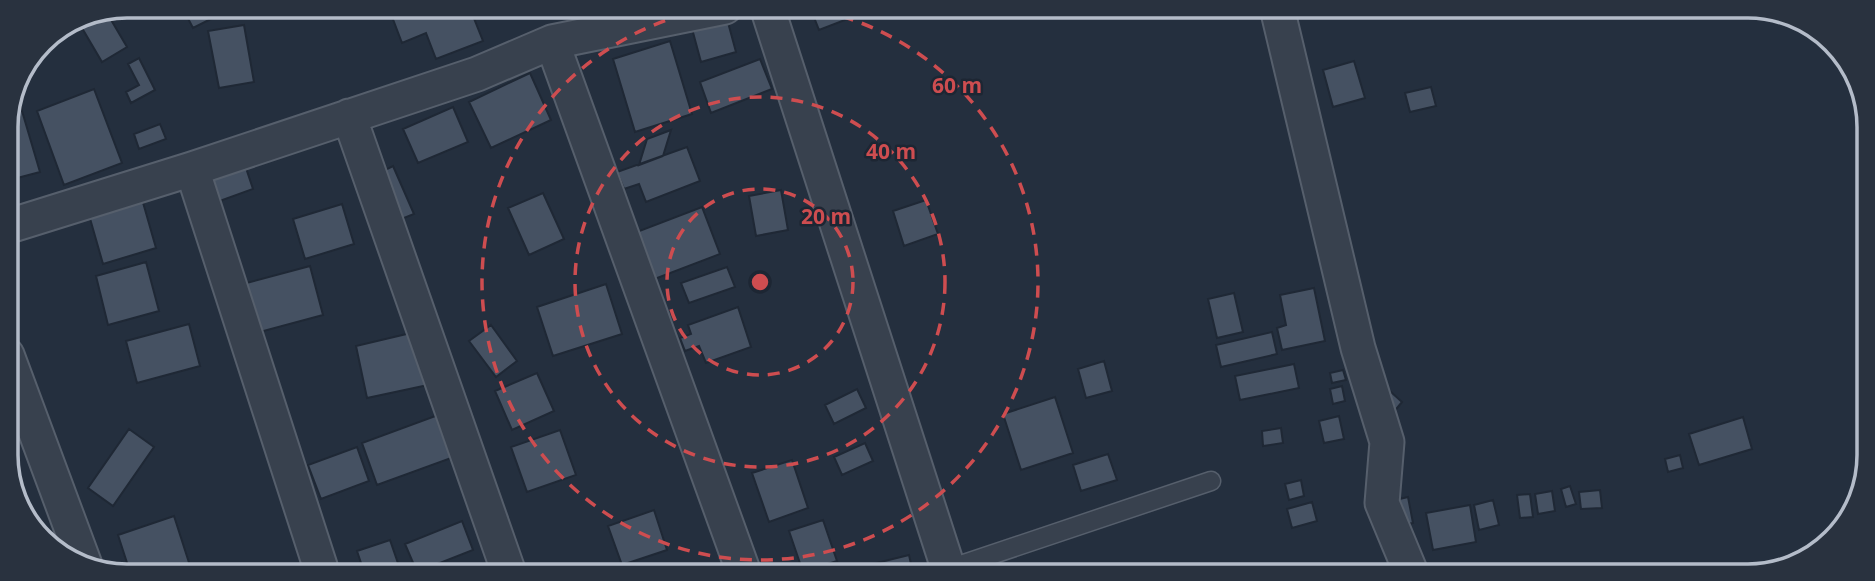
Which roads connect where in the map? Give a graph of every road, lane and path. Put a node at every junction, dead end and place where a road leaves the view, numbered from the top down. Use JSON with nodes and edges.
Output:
{"nodes":[{"id":1,"x":671,"y":18,"type":"edge"},
{"id":2,"x":771,"y":18,"type":"edge"},
{"id":3,"x":1279,"y":18,"type":"edge"},
{"id":4,"x":552,"y":42,"type":"junction"},
{"id":5,"x":349,"y":116,"type":"junction"},
{"id":6,"x":192,"y":169,"type":"junction"},
{"id":7,"x":18,"y":224,"type":"edge"},
{"id":8,"x":18,"y":385,"type":"edge"},
{"id":9,"x":1211,"y":481,"type":"dead end"},
{"id":10,"x":81,"y":553,"type":"edge"},
{"id":11,"x":948,"y":563,"type":"edge"},
{"id":12,"x":972,"y":563,"type":"edge"},
{"id":13,"x":1407,"y":563,"type":"edge"},
{"id":14,"x":320,"y":564,"type":"edge"},
{"id":15,"x":506,"y":564,"type":"edge"},
{"id":16,"x":741,"y":564,"type":"edge"}],
"edges":[{"from":1,"to":4,"type":"street"},
{"from":2,"to":11,"type":"street"},
{"from":3,"to":13,"type":"street"},
{"from":4,"to":5,"type":"street"},
{"from":4,"to":16,"type":"street"},
{"from":5,"to":6,"type":"street"},
{"from":5,"to":15,"type":"street"},
{"from":6,"to":7,"type":"street"},
{"from":6,"to":14,"type":"street"},
{"from":8,"to":10,"type":"street"},
{"from":9,"to":12,"type":"lane"}]}
